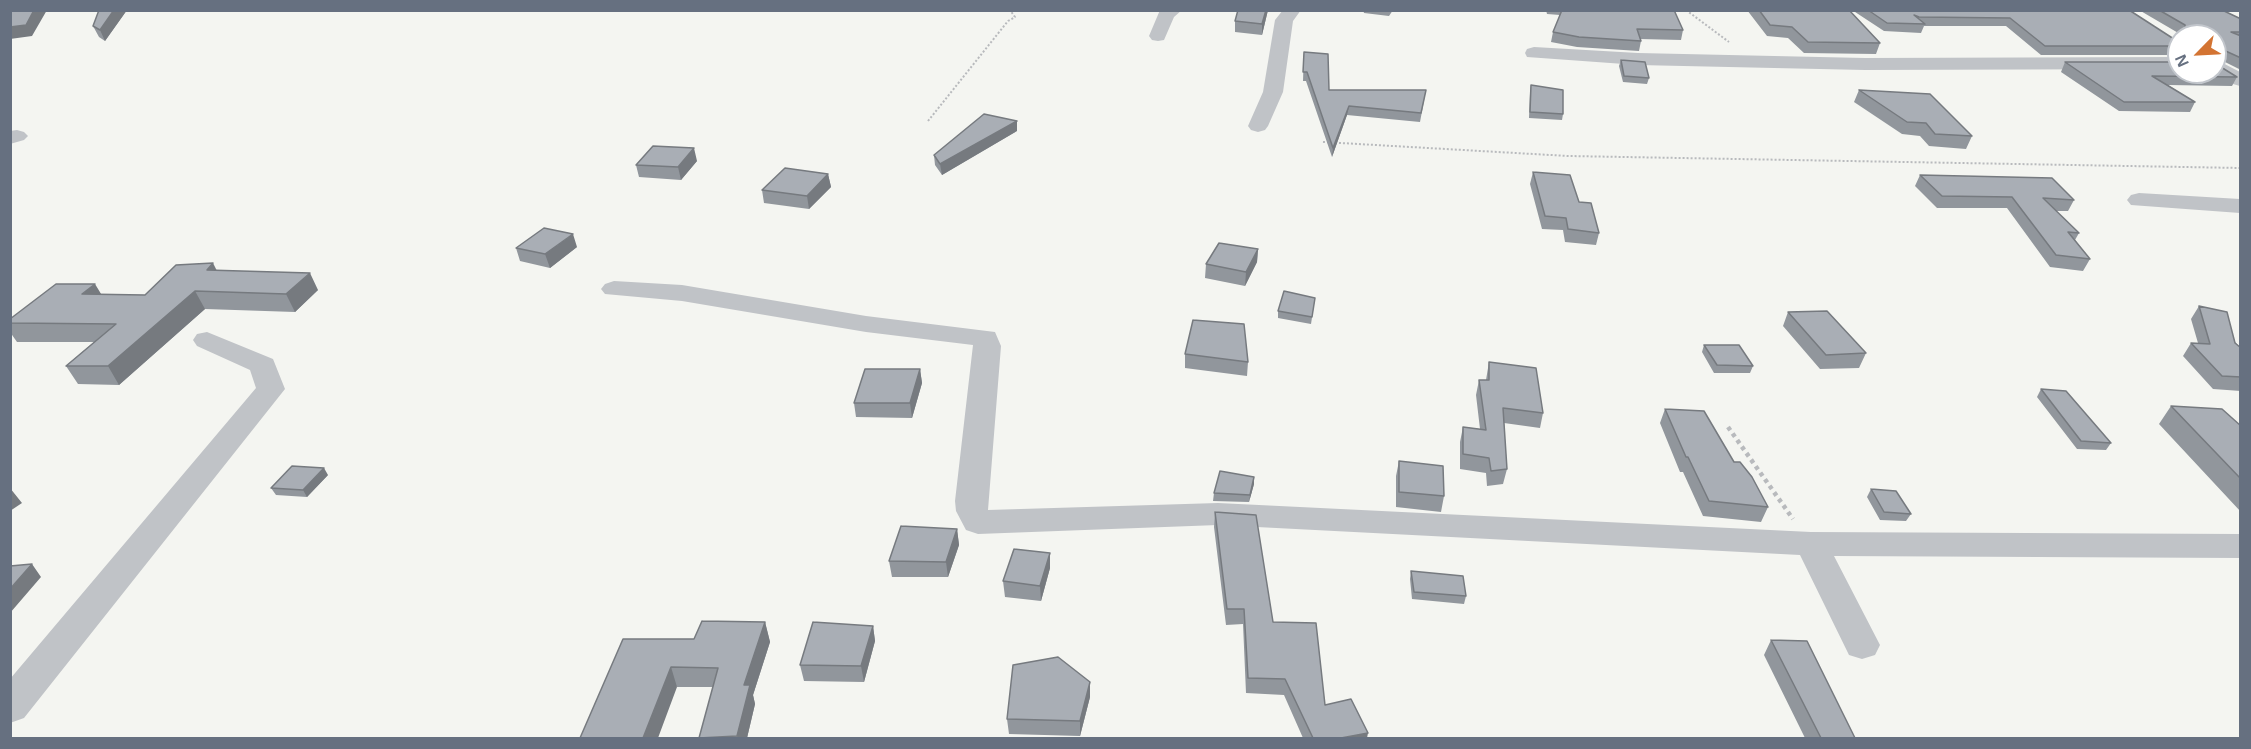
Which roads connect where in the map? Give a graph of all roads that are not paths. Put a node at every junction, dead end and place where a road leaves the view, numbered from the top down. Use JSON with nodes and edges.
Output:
{"nodes":[{"id":1,"x":1174,"y":10,"type":"edge"},
{"id":2,"x":1293,"y":10,"type":"edge"},
{"id":3,"x":1158,"y":36,"type":"dead end"},
{"id":4,"x":1534,"y":53,"type":"dead end"},
{"id":5,"x":2167,"y":63,"type":"edge"},
{"id":6,"x":2227,"y":72,"type":"edge"},
{"id":7,"x":2241,"y":80,"type":"edge"},
{"id":8,"x":1258,"y":126,"type":"dead end"},
{"id":9,"x":2139,"y":200,"type":"dead end"},
{"id":10,"x":2241,"y":206,"type":"edge"},
{"id":11,"x":614,"y":290,"type":"dead end"},
{"id":12,"x":207,"y":340,"type":"dead end"},
{"id":13,"x":1811,"y":544,"type":"junction"},
{"id":14,"x":2241,"y":546,"type":"edge"},
{"id":15,"x":1862,"y":645,"type":"dead end"},
{"id":16,"x":10,"y":707,"type":"edge"}],
"edges":[{"from":1,"to":3,"type":"street"},
{"from":2,"to":8,"type":"street"},
{"from":4,"to":5,"type":"street"},
{"from":6,"to":7,"type":"street"},
{"from":9,"to":10,"type":"street"},
{"from":11,"to":13,"type":"street"},
{"from":12,"to":16,"type":"street"},
{"from":13,"to":14,"type":"street"},
{"from":13,"to":15,"type":"street"}]}
